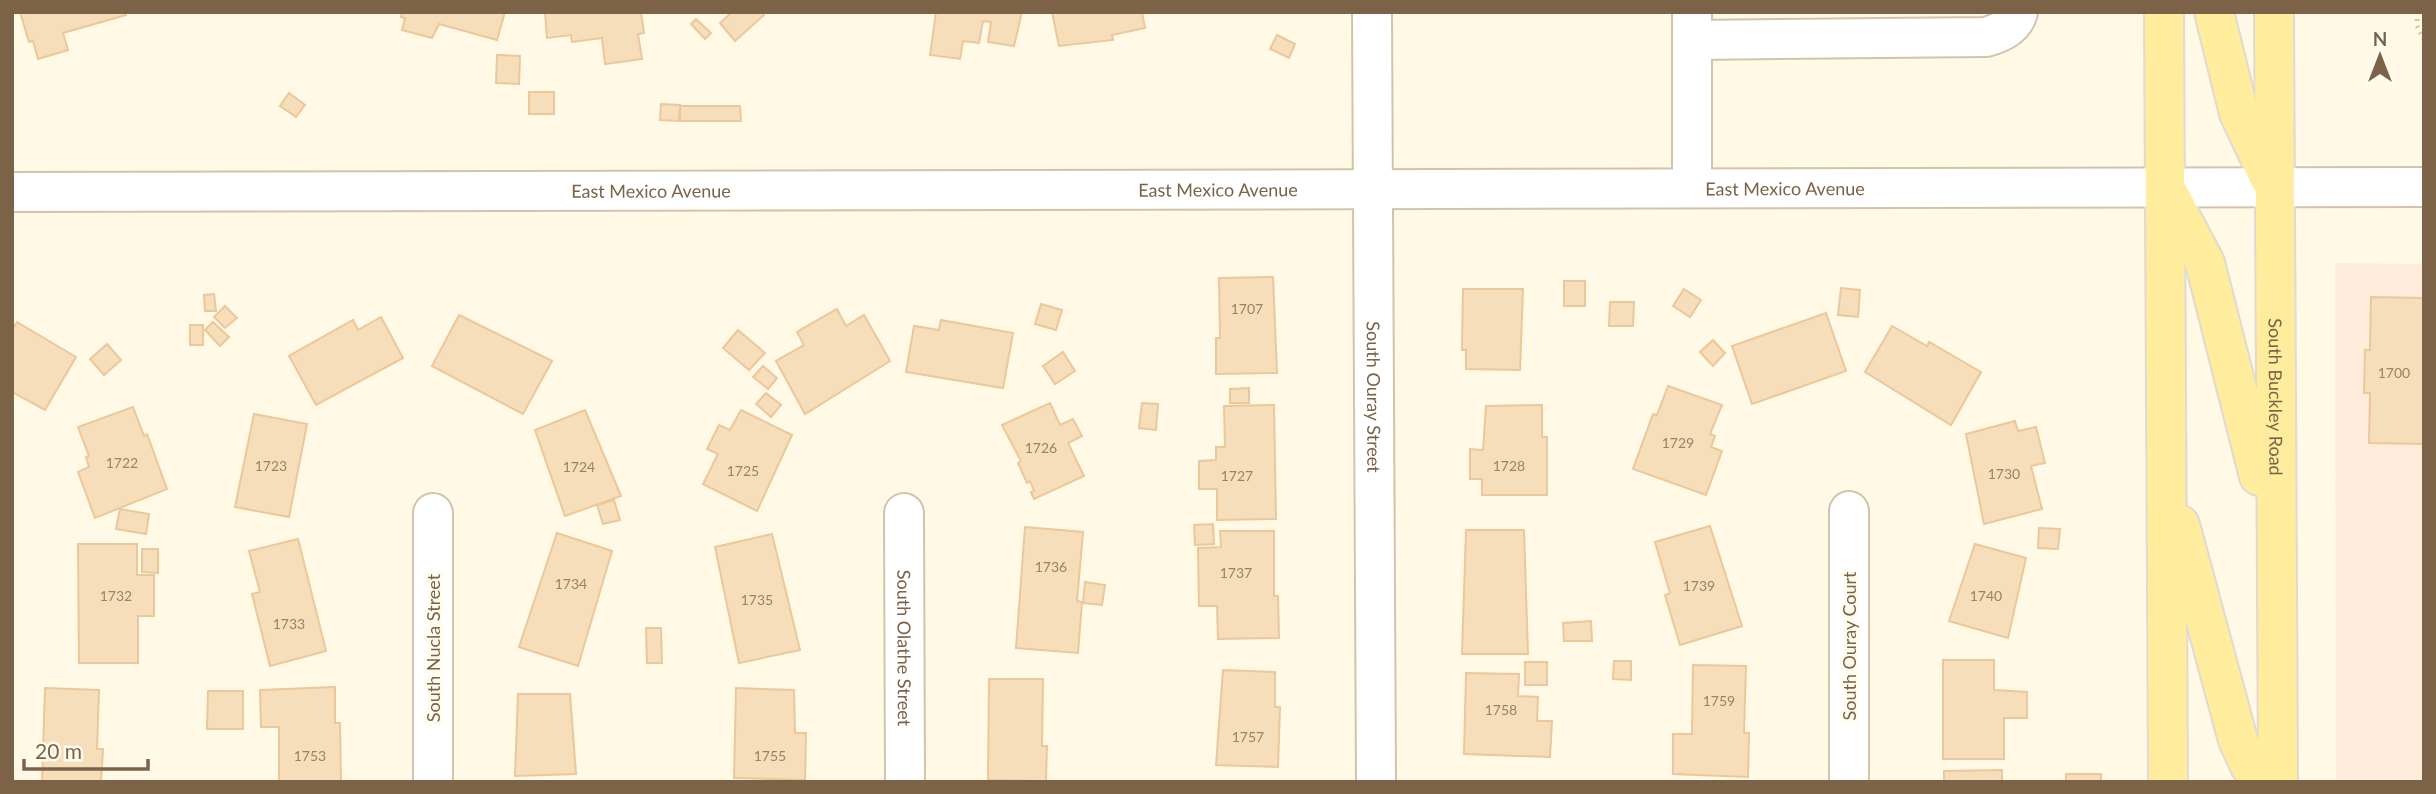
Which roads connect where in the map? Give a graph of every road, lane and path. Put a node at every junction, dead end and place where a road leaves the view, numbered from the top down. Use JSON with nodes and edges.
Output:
{"nodes":[{"id":1,"x":1372,"y":12,"type":"edge"},
{"id":2,"x":2018,"y":12,"type":"edge"},
{"id":3,"x":2164,"y":12,"type":"edge"},
{"id":4,"x":2214,"y":12,"type":"edge"},
{"id":5,"x":2273,"y":12,"type":"edge"},
{"id":6,"x":2417,"y":12,"type":"edge"},
{"id":7,"x":1692,"y":26,"type":"edge"},
{"id":8,"x":2424,"y":40,"type":"edge"},
{"id":9,"x":2165,"y":187,"type":"junction"},
{"id":10,"x":2274,"y":187,"type":"junction"},
{"id":11,"x":2424,"y":187,"type":"edge"},
{"id":12,"x":1692,"y":188,"type":"junction"},
{"id":13,"x":1373,"y":189,"type":"junction"},
{"id":14,"x":12,"y":192,"type":"edge"},
{"id":15,"x":2166,"y":480,"type":"junction"},
{"id":16,"x":1849,"y":511,"type":"dead end"},
{"id":17,"x":433,"y":513,"type":"dead end"},
{"id":18,"x":904,"y":513,"type":"dead end"},
{"id":19,"x":2275,"y":555,"type":"junction"},
{"id":20,"x":433,"y":782,"type":"edge"},
{"id":21,"x":905,"y":782,"type":"edge"},
{"id":22,"x":1376,"y":782,"type":"edge"},
{"id":23,"x":1849,"y":782,"type":"edge"},
{"id":24,"x":2168,"y":782,"type":"edge"},
{"id":25,"x":2264,"y":782,"type":"edge"},
{"id":26,"x":2278,"y":782,"type":"edge"}],
"edges":[{"from":1,"to":13,"type":"street","name":"South Ouray Street"},
{"from":2,"to":7,"type":"street"},
{"from":3,"to":9,"type":"main road"},
{"from":4,"to":10,"type":"main road"},
{"from":5,"to":10,"type":"main road","name":"South Buckley Road"},
{"from":6,"to":8,"type":"path"},
{"from":7,"to":12,"type":"street"},
{"from":9,"to":10,"type":"street","name":"East Mexico Avenue"},
{"from":9,"to":12,"type":"street","name":"East Mexico Avenue"},
{"from":9,"to":15,"type":"main road"},
{"from":9,"to":19,"type":"main road"},
{"from":10,"to":11,"type":"street","name":"East Mexico Avenue"},
{"from":10,"to":19,"type":"main road","name":"South Buckley Road"},
{"from":12,"to":13,"type":"street","name":"East Mexico Avenue"},
{"from":13,"to":14,"type":"street","name":"East Mexico Avenue"},
{"from":13,"to":22,"type":"street","name":"South Ouray Street"},
{"from":15,"to":24,"type":"main road"},
{"from":15,"to":25,"type":"main road"},
{"from":16,"to":23,"type":"street","name":"South Ouray Court"},
{"from":17,"to":20,"type":"street","name":"South Nucla Street"},
{"from":18,"to":21,"type":"street","name":"South Olathe Street"},
{"from":19,"to":26,"type":"main road","name":"South Buckley Road"}]}
